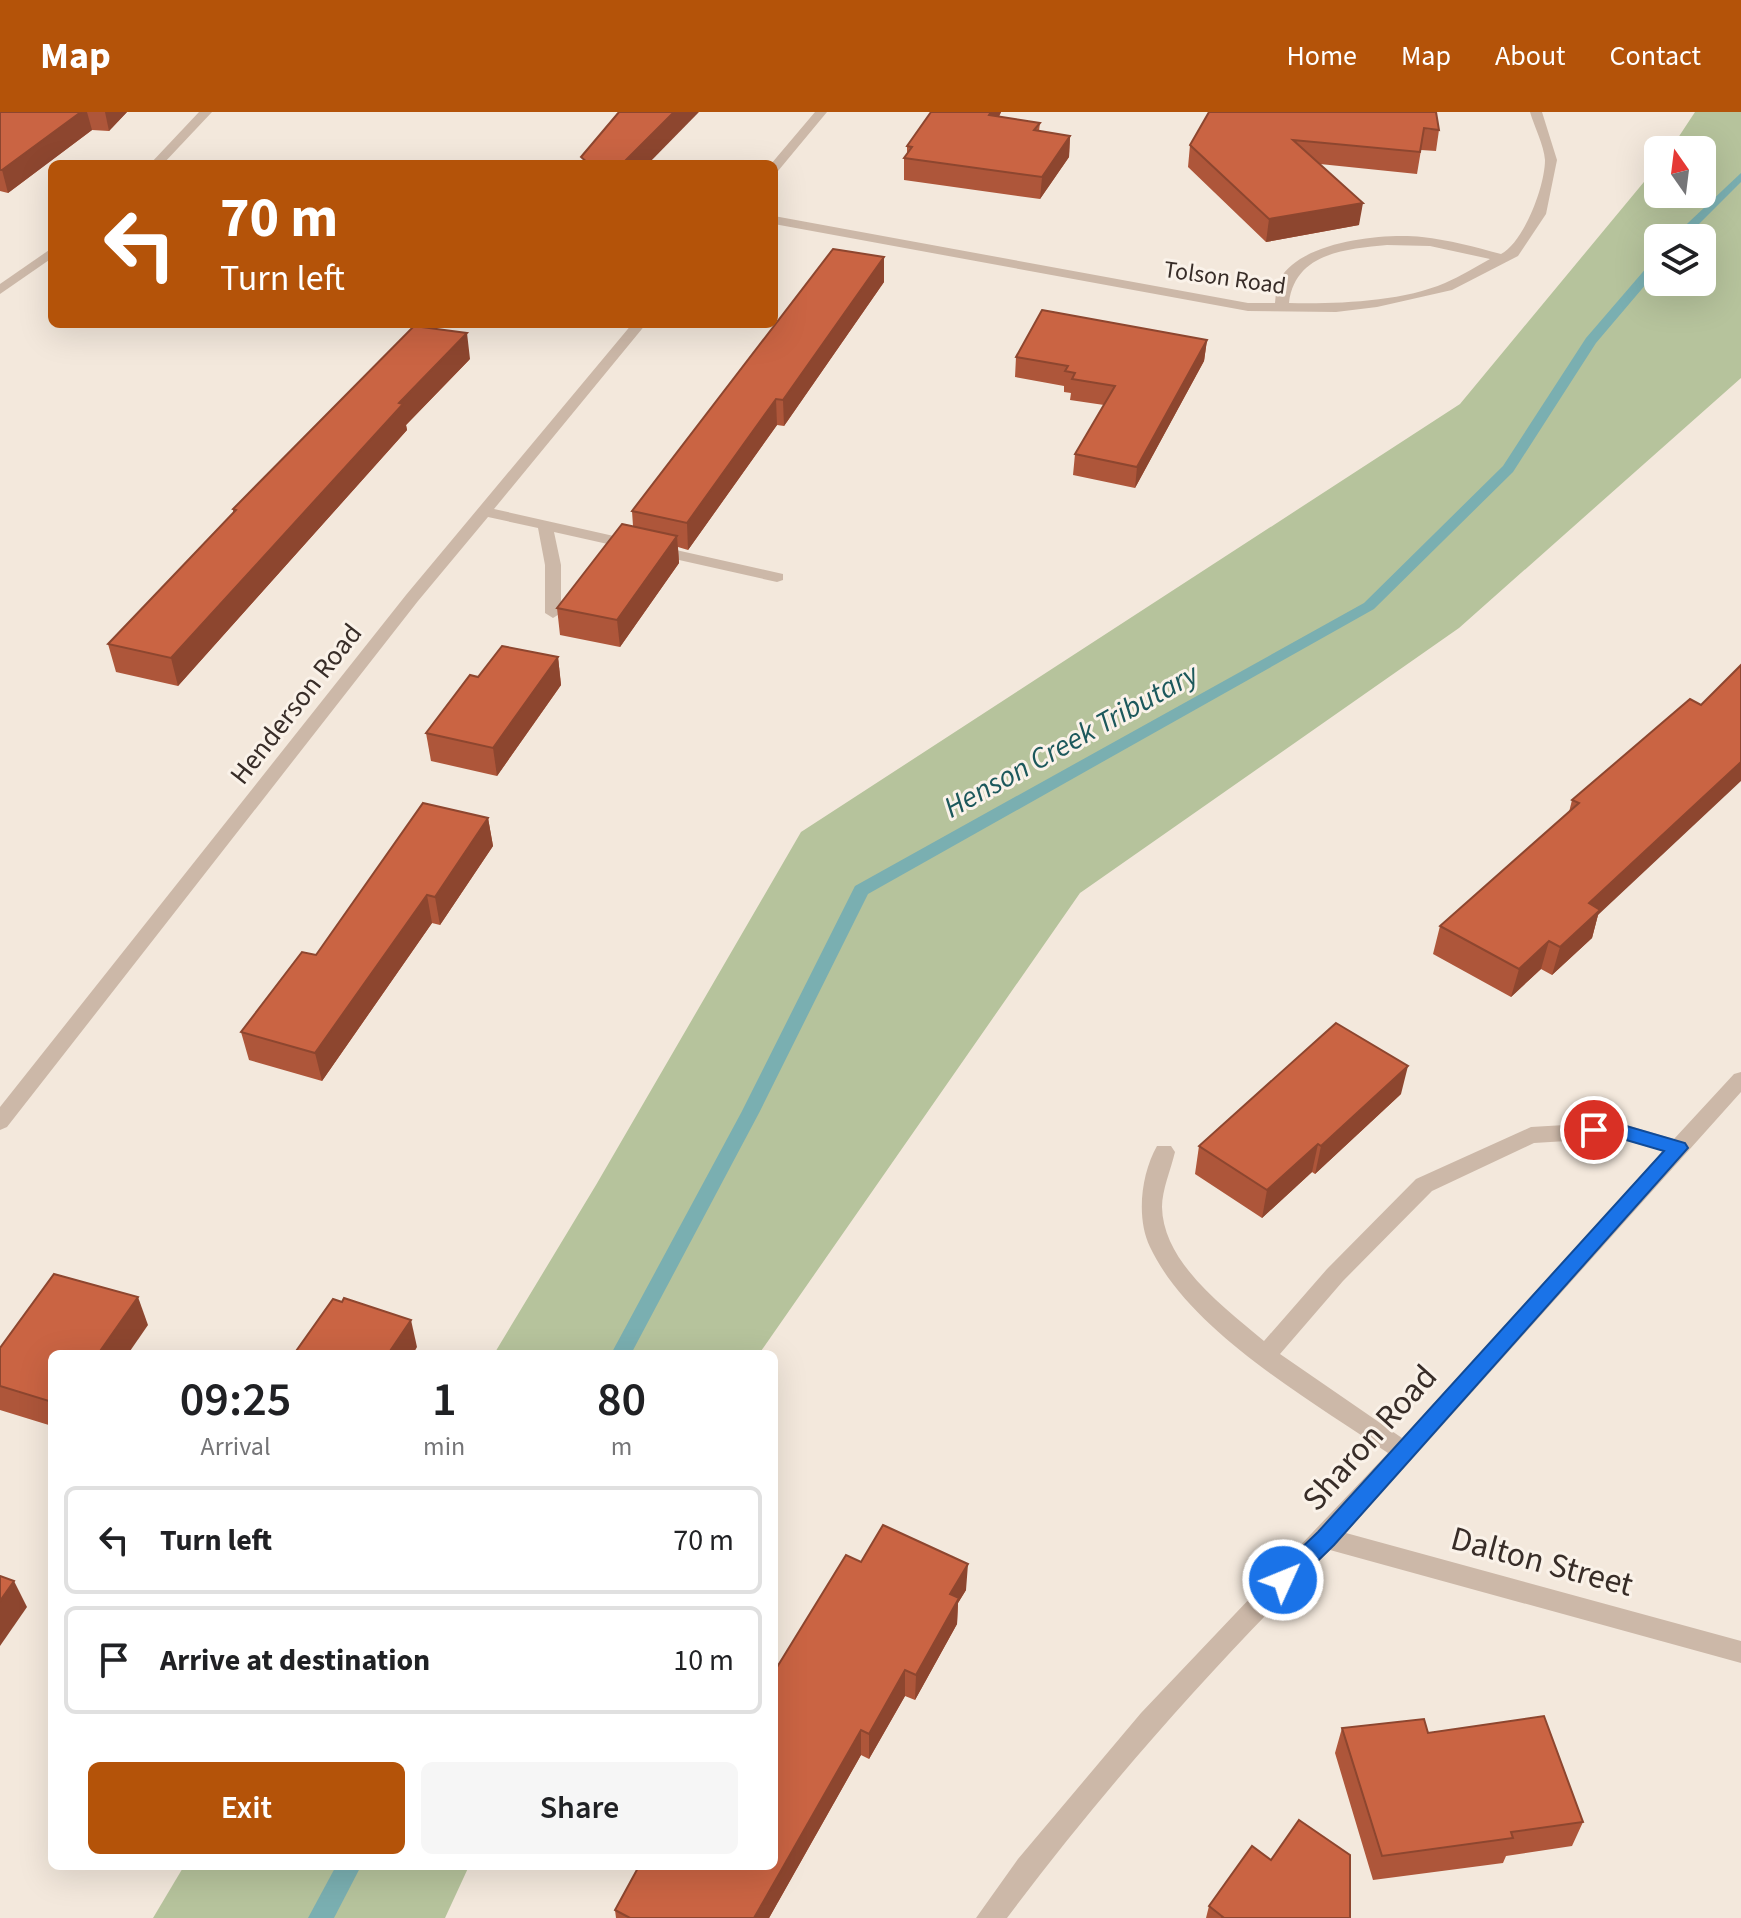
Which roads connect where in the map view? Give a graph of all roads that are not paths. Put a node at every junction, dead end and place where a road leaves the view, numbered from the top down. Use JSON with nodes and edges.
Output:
{"nodes":[{"id":1,"x":206,"y":112,"type":"edge"},
{"id":2,"x":821,"y":112,"type":"edge"},
{"id":3,"x":1536,"y":112,"type":"edge"},
{"id":4,"x":160,"y":160,"type":"edge"},
{"id":5,"x":778,"y":163,"type":"edge"},
{"id":6,"x":778,"y":221,"type":"edge"},
{"id":7,"x":48,"y":255,"type":"edge"},
{"id":8,"x":1504,"y":259,"type":"junction"},
{"id":9,"x":0,"y":290,"type":"edge"},
{"id":10,"x":1281,"y":309,"type":"junction"},
{"id":11,"x":636,"y":328,"type":"edge"},
{"id":12,"x":484,"y":511,"type":"junction"},
{"id":13,"x":545,"y":525,"type":"junction"},
{"id":14,"x":777,"y":577,"type":"dead end"},
{"id":15,"x":553,"y":613,"type":"dead end"},
{"id":16,"x":1741,"y":1079,"type":"edge"},
{"id":17,"x":0,"y":1122,"type":"edge"},
{"id":18,"x":1678,"y":1148,"type":"junction"},
{"id":19,"x":1164,"y":1152,"type":"dead end"},
{"id":20,"x":1265,"y":1356,"type":"junction"},
{"id":21,"x":1404,"y":1452,"type":"junction"},
{"id":22,"x":1326,"y":1538,"type":"junction"},
{"id":23,"x":1741,"y":1652,"type":"edge"},
{"id":24,"x":990,"y":1918,"type":"edge"}],
"edges":[{"from":1,"to":4,"type":"street"},
{"from":2,"to":5,"type":"street"},
{"from":3,"to":8,"type":"street","name":"Tolson Road"},
{"from":6,"to":10,"type":"street","name":"Tolson Road"},
{"from":7,"to":9,"type":"street"},
{"from":8,"to":10,"type":"street","name":"Tolson Road"},
{"from":8,"to":10,"type":"street"},
{"from":11,"to":12,"type":"street","name":"Henderson Road"},
{"from":12,"to":13,"type":"street"},
{"from":12,"to":17,"type":"street","name":"Henderson Road"},
{"from":13,"to":14,"type":"street"},
{"from":13,"to":15,"type":"street"},
{"from":16,"to":18,"type":"street","name":"Sharon Road"},
{"from":18,"to":20,"type":"street"},
{"from":18,"to":21,"type":"street","name":"Sharon Road"},
{"from":19,"to":20,"type":"street"},
{"from":20,"to":21,"type":"street"},
{"from":21,"to":22,"type":"street","name":"Sharon Road"},
{"from":22,"to":23,"type":"street","name":"Dalton Street"},
{"from":22,"to":24,"type":"street","name":"Sharon Road"}]}
